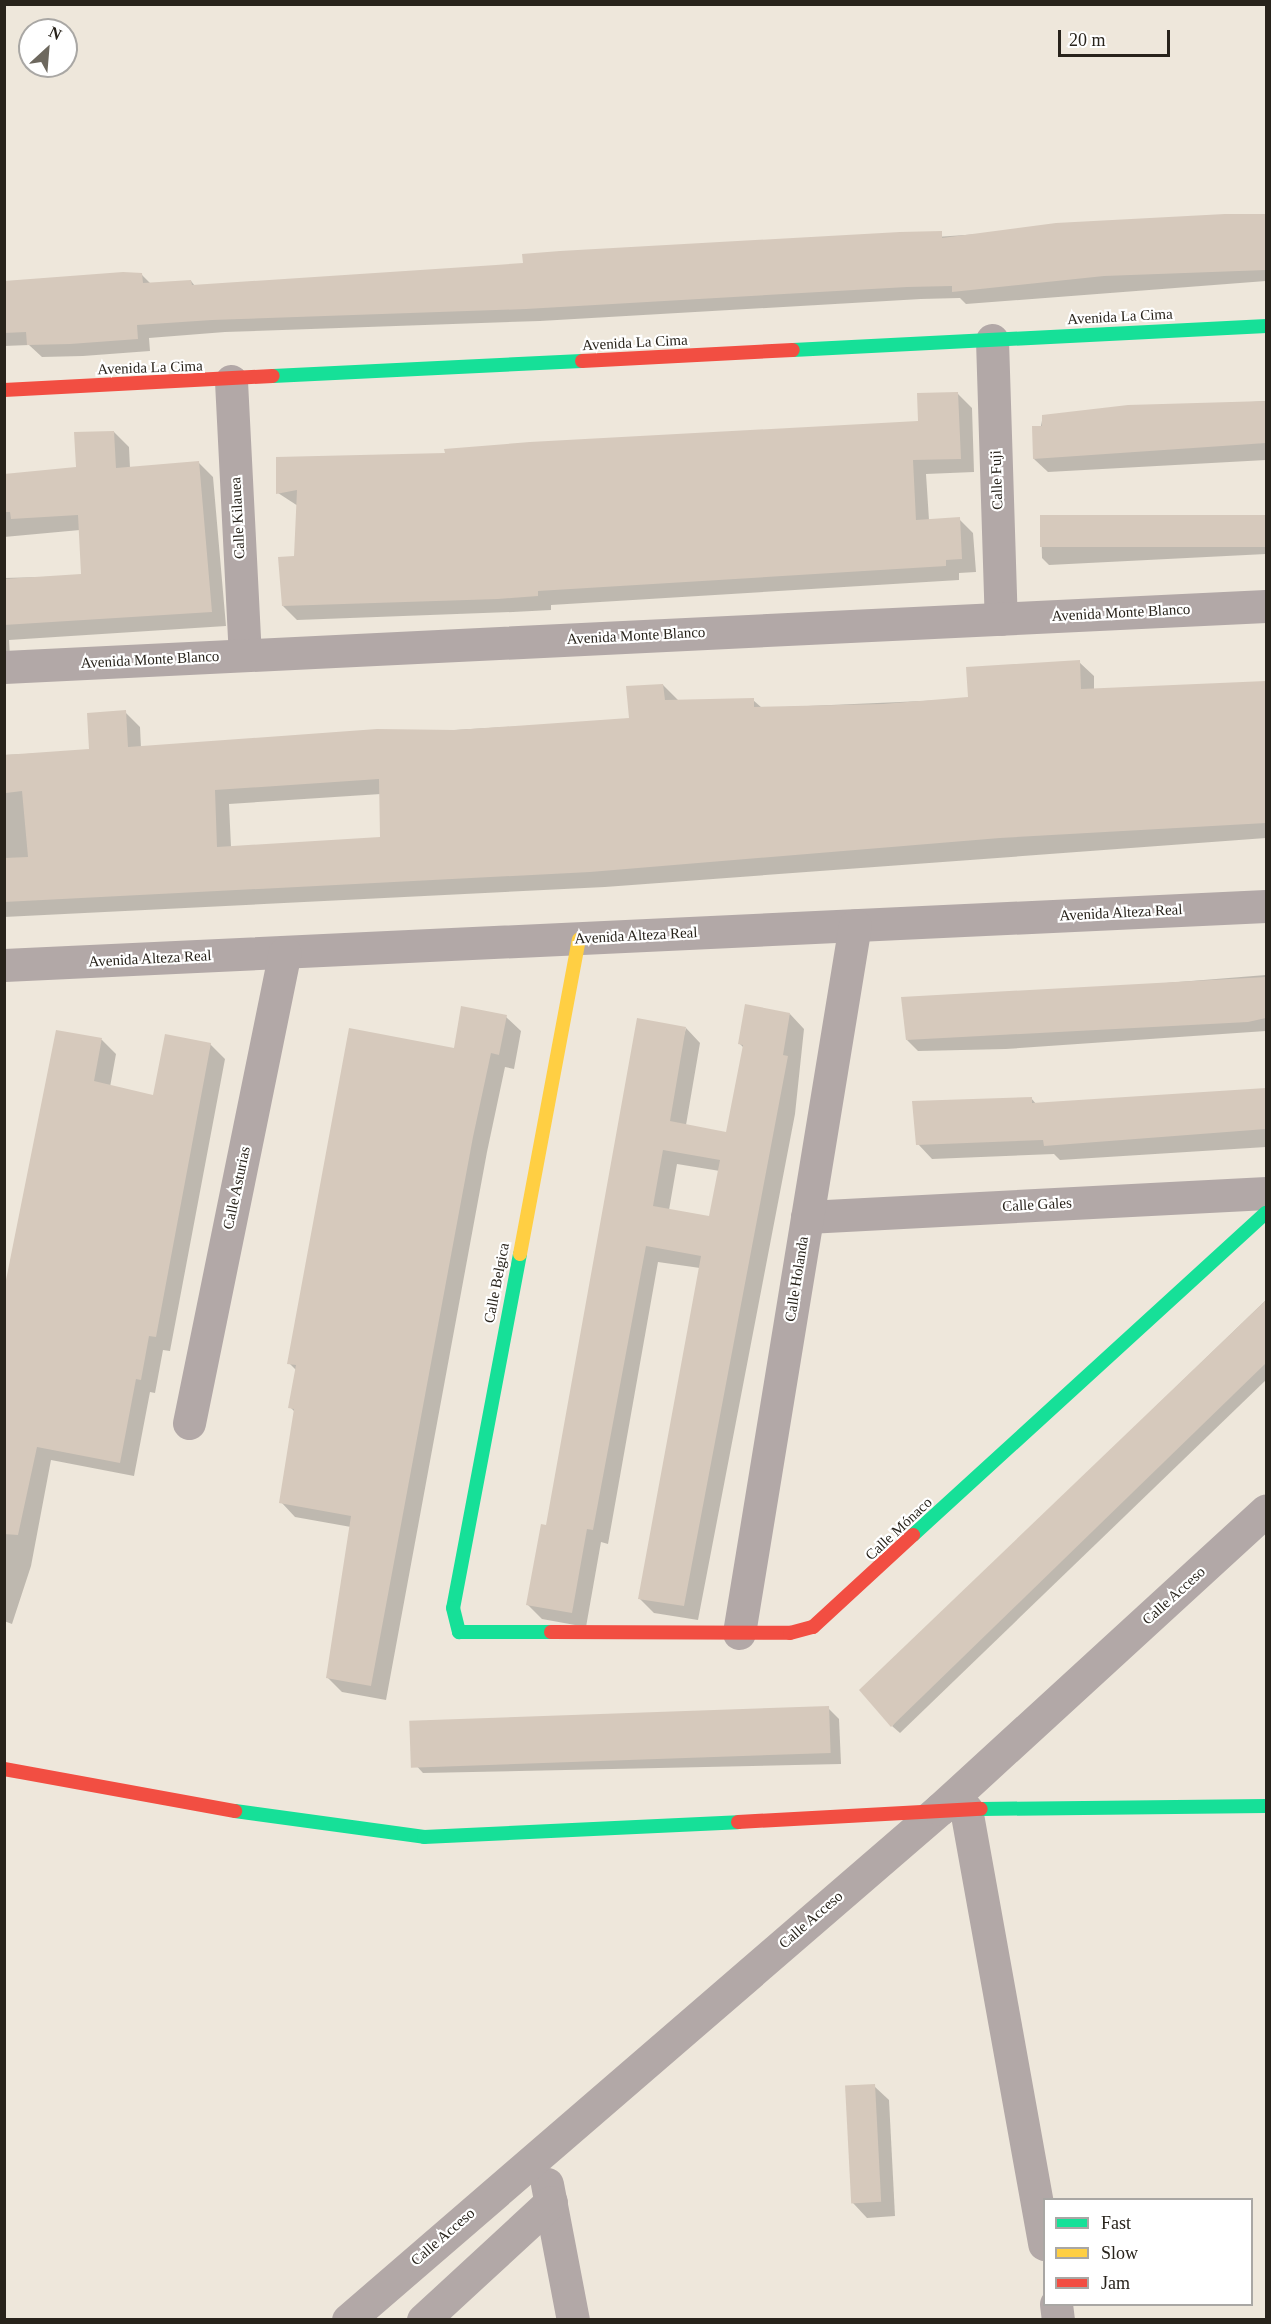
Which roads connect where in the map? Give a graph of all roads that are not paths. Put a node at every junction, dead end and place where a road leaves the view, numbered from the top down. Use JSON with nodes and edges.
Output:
{"nodes":[{"id":1,"x":1266,"y":326,"type":"edge"},
{"id":2,"x":992,"y":340,"type":"junction"},
{"id":3,"x":231,"y":381,"type":"junction"},
{"id":4,"x":4,"y":390,"type":"edge"},
{"id":5,"x":1266,"y":606,"type":"edge"},
{"id":6,"x":1001,"y":619,"type":"junction"},
{"id":7,"x":245,"y":655,"type":"junction"},
{"id":8,"x":4,"y":667,"type":"edge"},
{"id":9,"x":1266,"y":906,"type":"edge"},
{"id":10,"x":855,"y":925,"type":"junction"},
{"id":11,"x":579,"y":939,"type":"junction"},
{"id":12,"x":285,"y":952,"type":"junction"},
{"id":13,"x":4,"y":965,"type":"edge"},
{"id":14,"x":1266,"y":1193,"type":"edge"},
{"id":15,"x":1266,"y":1213,"type":"edge"},
{"id":16,"x":807,"y":1217,"type":"junction"},
{"id":17,"x":189,"y":1423,"type":"dead end"},
{"id":18,"x":1266,"y":1510,"type":"edge"},
{"id":19,"x":459,"y":1632,"type":"joint"},
{"id":20,"x":739,"y":1633,"type":"junction"},
{"id":21,"x":4,"y":1769,"type":"edge"},
{"id":22,"x":1266,"y":1806,"type":"edge"},
{"id":23,"x":953,"y":1809,"type":"junction"},
{"id":24,"x":541,"y":2153,"type":"junction"},
{"id":25,"x":550,"y":2202,"type":"junction"},
{"id":26,"x":1043,"y":2239,"type":"edge"},
{"id":27,"x":348,"y":2319,"type":"edge"},
{"id":28,"x":423,"y":2319,"type":"edge"},
{"id":29,"x":573,"y":2319,"type":"edge"}],
"edges":[{"from":1,"to":2,"type":"street","name":"Avenida La Cima"},
{"from":2,"to":3,"type":"street","name":"Avenida La Cima"},
{"from":2,"to":6,"type":"street","name":"Calle Fuji"},
{"from":3,"to":4,"type":"street","name":"Avenida La Cima"},
{"from":3,"to":7,"type":"street","name":"Calle Kilauea"},
{"from":5,"to":6,"type":"street","name":"Avenida Monte Blanco"},
{"from":6,"to":7,"type":"street","name":"Avenida Monte Blanco"},
{"from":7,"to":8,"type":"street","name":"Avenida Monte Blanco"},
{"from":9,"to":10,"type":"street","name":"Avenida Alteza Real"},
{"from":10,"to":11,"type":"street","name":"Avenida Alteza Real"},
{"from":10,"to":16,"type":"street","name":"Calle Holanda"},
{"from":11,"to":12,"type":"street","name":"Avenida Alteza Real"},
{"from":11,"to":19,"type":"street","name":"Calle Belgica"},
{"from":12,"to":13,"type":"street","name":"Avenida Alteza Real"},
{"from":12,"to":17,"type":"street","name":"Calle Asturias"},
{"from":14,"to":16,"type":"street","name":"Calle Gales"},
{"from":15,"to":20,"type":"street","name":"Calle Mónaco"},
{"from":16,"to":20,"type":"street","name":"Calle Holanda"},
{"from":18,"to":23,"type":"street","name":"Calle Acceso"},
{"from":19,"to":20,"type":"street","name":"Calle Mónaco"},
{"from":21,"to":23,"type":"street"},
{"from":22,"to":23,"type":"street"},
{"from":23,"to":24,"type":"street","name":"Calle Acceso"},
{"from":23,"to":26,"type":"street"},
{"from":24,"to":25,"type":"street"},
{"from":24,"to":27,"type":"street","name":"Calle Acceso"},
{"from":25,"to":28,"type":"street"},
{"from":25,"to":29,"type":"street"}]}
